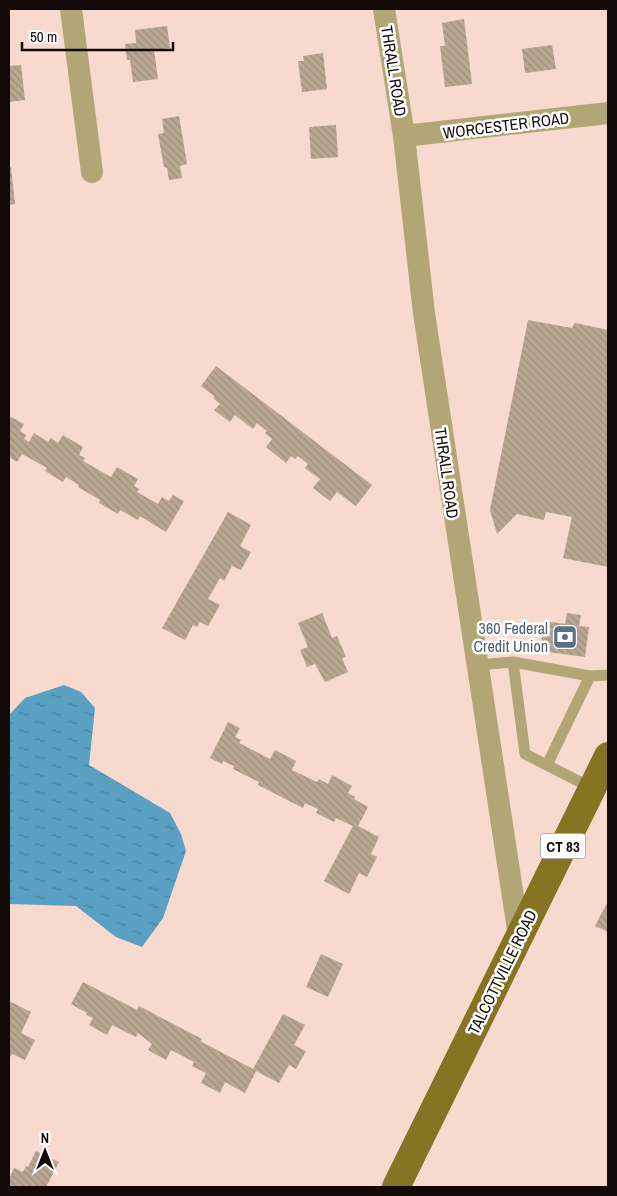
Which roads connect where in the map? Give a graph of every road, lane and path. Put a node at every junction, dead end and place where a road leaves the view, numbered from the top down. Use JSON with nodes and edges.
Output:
{"nodes":[{"id":1,"x":71,"y":9,"type":"edge"},
{"id":2,"x":384,"y":9,"type":"edge"},
{"id":3,"x":608,"y":113,"type":"edge"},
{"id":4,"x":404,"y":136,"type":"junction"},
{"id":5,"x":92,"y":172,"type":"dead end"},
{"id":6,"x":514,"y":662,"type":"junction"},
{"id":7,"x":477,"y":666,"type":"junction"},
{"id":8,"x":608,"y":675,"type":"edge"},
{"id":9,"x":590,"y":676,"type":"junction"},
{"id":10,"x":608,"y":756,"type":"edge"},
{"id":11,"x":547,"y":765,"type":"junction"},
{"id":12,"x":592,"y":788,"type":"junction"},
{"id":13,"x":519,"y":936,"type":"junction"},
{"id":14,"x":396,"y":1187,"type":"edge"}],
"edges":[{"from":1,"to":5,"type":"street"},
{"from":2,"to":4,"type":"street","name":"THRALL ROAD"},
{"from":3,"to":4,"type":"street","name":"WORCESTER ROAD"},
{"from":4,"to":7,"type":"street","name":"THRALL ROAD"},
{"from":6,"to":7,"type":"lane"},
{"from":6,"to":9,"type":"lane"},
{"from":6,"to":11,"type":"lane"},
{"from":7,"to":13,"type":"street","name":"THRALL ROAD"},
{"from":8,"to":9,"type":"lane"},
{"from":9,"to":11,"type":"lane"},
{"from":10,"to":12,"type":"main road","name":"TALCOTTVILLE ROAD","number":"CT 83"},
{"from":11,"to":12,"type":"lane"},
{"from":12,"to":13,"type":"main road","name":"TALCOTTVILLE ROAD","number":"CT 83"},
{"from":13,"to":14,"type":"main road","name":"TALCOTTVILLE ROAD","number":"CT 83"}]}
